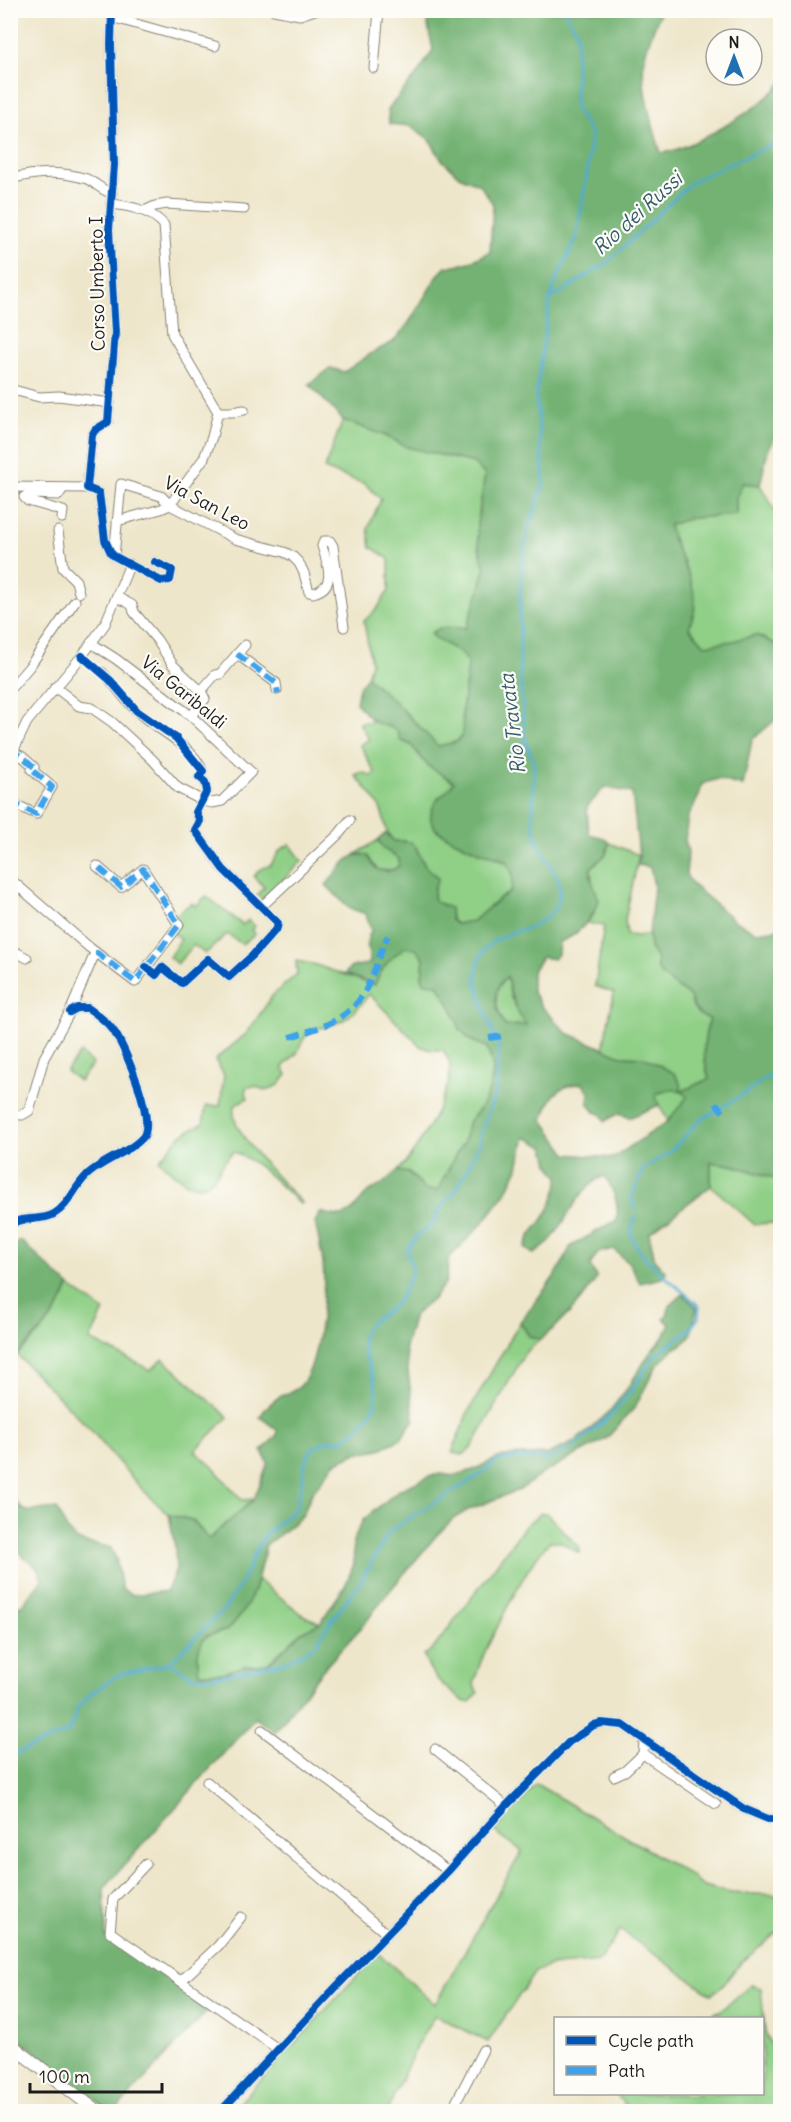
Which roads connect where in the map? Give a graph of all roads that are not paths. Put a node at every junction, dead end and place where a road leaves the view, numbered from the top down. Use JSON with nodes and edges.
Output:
{"nodes":[{"id":1,"x":274,"y":10,"type":"edge"},
{"id":2,"x":315,"y":10,"type":"edge"},
{"id":3,"x":379,"y":10,"type":"edge"},
{"id":4,"x":112,"y":14,"type":"edge"},
{"id":5,"x":215,"y":46,"type":"dead end"},
{"id":6,"x":374,"y":68,"type":"dead end"},
{"id":7,"x":10,"y":179,"type":"edge"},
{"id":8,"x":112,"y":193,"type":"junction"},
{"id":9,"x":111,"y":204,"type":"junction"},
{"id":10,"x":244,"y":209,"type":"dead end"},
{"id":11,"x":144,"y":211,"type":"junction"},
{"id":12,"x":10,"y":389,"type":"edge"},
{"id":13,"x":110,"y":403,"type":"junction"},
{"id":14,"x":244,"y":410,"type":"dead end"},
{"id":15,"x":218,"y":412,"type":"junction"},
{"id":16,"x":10,"y":488,"type":"edge"},
{"id":17,"x":63,"y":488,"type":"junction"},
{"id":18,"x":87,"y":488,"type":"junction"},
{"id":19,"x":170,"y":505,"type":"junction"},
{"id":20,"x":62,"y":518,"type":"dead end"},
{"id":21,"x":117,"y":521,"type":"junction"},
{"id":22,"x":58,"y":531,"type":"dead end"},
{"id":23,"x":114,"y":556,"type":"junction"},
{"id":24,"x":156,"y":562,"type":"dead end"},
{"id":25,"x":130,"y":564,"type":"junction"},
{"id":26,"x":117,"y":597,"type":"junction"},
{"id":27,"x":344,"y":627,"type":"dead end"},
{"id":28,"x":92,"y":643,"type":"junction"},
{"id":29,"x":245,"y":645,"type":"dead end"},
{"id":30,"x":237,"y":654,"type":"junction"},
{"id":31,"x":82,"y":656,"type":"junction"},
{"id":32,"x":91,"y":663,"type":"tunnel mouth"},
{"id":33,"x":102,"y":672,"type":"tunnel mouth"},
{"id":34,"x":55,"y":687,"type":"junction"},
{"id":35,"x":10,"y":689,"type":"edge"},
{"id":36,"x":277,"y":690,"type":"dead end"},
{"id":37,"x":201,"y":691,"type":"junction"},
{"id":38,"x":191,"y":716,"type":"junction"},
{"id":39,"x":12,"y":755,"type":"edge"},
{"id":40,"x":10,"y":801,"type":"edge"},
{"id":41,"x":203,"y":801,"type":"junction"},
{"id":42,"x":350,"y":820,"type":"dead end"},
{"id":43,"x":97,"y":866,"type":"dead end"},
{"id":44,"x":10,"y":879,"type":"edge"},
{"id":45,"x":262,"y":906,"type":"junction"},
{"id":46,"x":10,"y":949,"type":"edge"},
{"id":47,"x":95,"y":953,"type":"junction"},
{"id":48,"x":27,"y":958,"type":"dead end"},
{"id":49,"x":146,"y":967,"type":"junction"},
{"id":50,"x":70,"y":1012,"type":"junction"},
{"id":51,"x":10,"y":1114,"type":"edge"},
{"id":52,"x":10,"y":1225,"type":"edge"},
{"id":53,"x":262,"y":1730,"type":"dead end"},
{"id":54,"x":644,"y":1741,"type":"junction"},
{"id":55,"x":435,"y":1749,"type":"dead end"},
{"id":56,"x":643,"y":1754,"type":"junction"},
{"id":57,"x":614,"y":1776,"type":"dead end"},
{"id":58,"x":207,"y":1782,"type":"dead end"},
{"id":59,"x":716,"y":1804,"type":"dead end"},
{"id":60,"x":506,"y":1806,"type":"junction"},
{"id":61,"x":780,"y":1819,"type":"edge"},
{"id":62,"x":146,"y":1864,"type":"dead end"},
{"id":63,"x":448,"y":1871,"type":"junction"},
{"id":64,"x":241,"y":1917,"type":"dead end"},
{"id":65,"x":387,"y":1934,"type":"junction"},
{"id":66,"x":181,"y":1981,"type":"junction"},
{"id":67,"x":10,"y":2044,"type":"edge"},
{"id":68,"x":278,"y":2049,"type":"junction"},
{"id":69,"x":483,"y":2050,"type":"dead end"},
{"id":70,"x":98,"y":2112,"type":"edge"},
{"id":71,"x":220,"y":2112,"type":"edge"},
{"id":72,"x":451,"y":2112,"type":"edge"}],
"edges":[{"from":1,"to":2,"type":"street"},
{"from":3,"to":6,"type":"street"},
{"from":4,"to":5,"type":"street"},
{"from":4,"to":8,"type":"street","name":"Corso Umberto I"},
{"from":7,"to":8,"type":"street"},
{"from":8,"to":9,"type":"street","name":"Corso Umberto I"},
{"from":9,"to":11,"type":"street"},
{"from":9,"to":13,"type":"street","name":"Corso Umberto I"},
{"from":10,"to":11,"type":"street"},
{"from":11,"to":15,"type":"street"},
{"from":12,"to":13,"type":"street"},
{"from":13,"to":18,"type":"street","name":"Corso Umberto I"},
{"from":14,"to":15,"type":"street"},
{"from":15,"to":19,"type":"street"},
{"from":16,"to":17,"type":"street"},
{"from":17,"to":18,"type":"street"},
{"from":17,"to":20,"type":"street"},
{"from":18,"to":23,"type":"street"},
{"from":19,"to":21,"type":"street"},
{"from":19,"to":21,"type":"street","name":"Via San Leo"},
{"from":19,"to":27,"type":"street","name":"Via San Leo"},
{"from":21,"to":23,"type":"street"},
{"from":22,"to":35,"type":"street"},
{"from":23,"to":25,"type":"street"},
{"from":24,"to":25,"type":"street"},
{"from":25,"to":26,"type":"street"},
{"from":26,"to":28,"type":"street"},
{"from":26,"to":37,"type":"street"},
{"from":28,"to":31,"type":"street"},
{"from":28,"to":38,"type":"street","name":"Via Garibaldi"},
{"from":29,"to":30,"type":"street"},
{"from":30,"to":36,"type":"street"},
{"from":30,"to":37,"type":"street"},
{"from":31,"to":32,"type":"street"},
{"from":31,"to":34,"type":"street"},
{"from":33,"to":41,"type":"street"},
{"from":34,"to":39,"type":"street"},
{"from":34,"to":41,"type":"street"},
{"from":37,"to":38,"type":"street"},
{"from":38,"to":41,"type":"street","name":"Via Garibaldi"},
{"from":39,"to":40,"type":"street"},
{"from":41,"to":45,"type":"street"},
{"from":42,"to":45,"type":"street"},
{"from":43,"to":49,"type":"street"},
{"from":44,"to":47,"type":"street"},
{"from":45,"to":49,"type":"street"},
{"from":46,"to":48,"type":"street"},
{"from":47,"to":49,"type":"street"},
{"from":47,"to":50,"type":"street"},
{"from":50,"to":51,"type":"street"},
{"from":50,"to":52,"type":"street"},
{"from":53,"to":63,"type":"street"},
{"from":54,"to":56,"type":"street"},
{"from":54,"to":60,"type":"street"},
{"from":54,"to":61,"type":"street"},
{"from":55,"to":60,"type":"street"},
{"from":56,"to":57,"type":"street"},
{"from":56,"to":59,"type":"street"},
{"from":58,"to":65,"type":"street"},
{"from":60,"to":63,"type":"street"},
{"from":62,"to":66,"type":"street"},
{"from":63,"to":65,"type":"street"},
{"from":64,"to":66,"type":"street"},
{"from":65,"to":68,"type":"street"},
{"from":66,"to":68,"type":"street"},
{"from":67,"to":70,"type":"street"},
{"from":68,"to":71,"type":"street"},
{"from":69,"to":72,"type":"street"}]}
